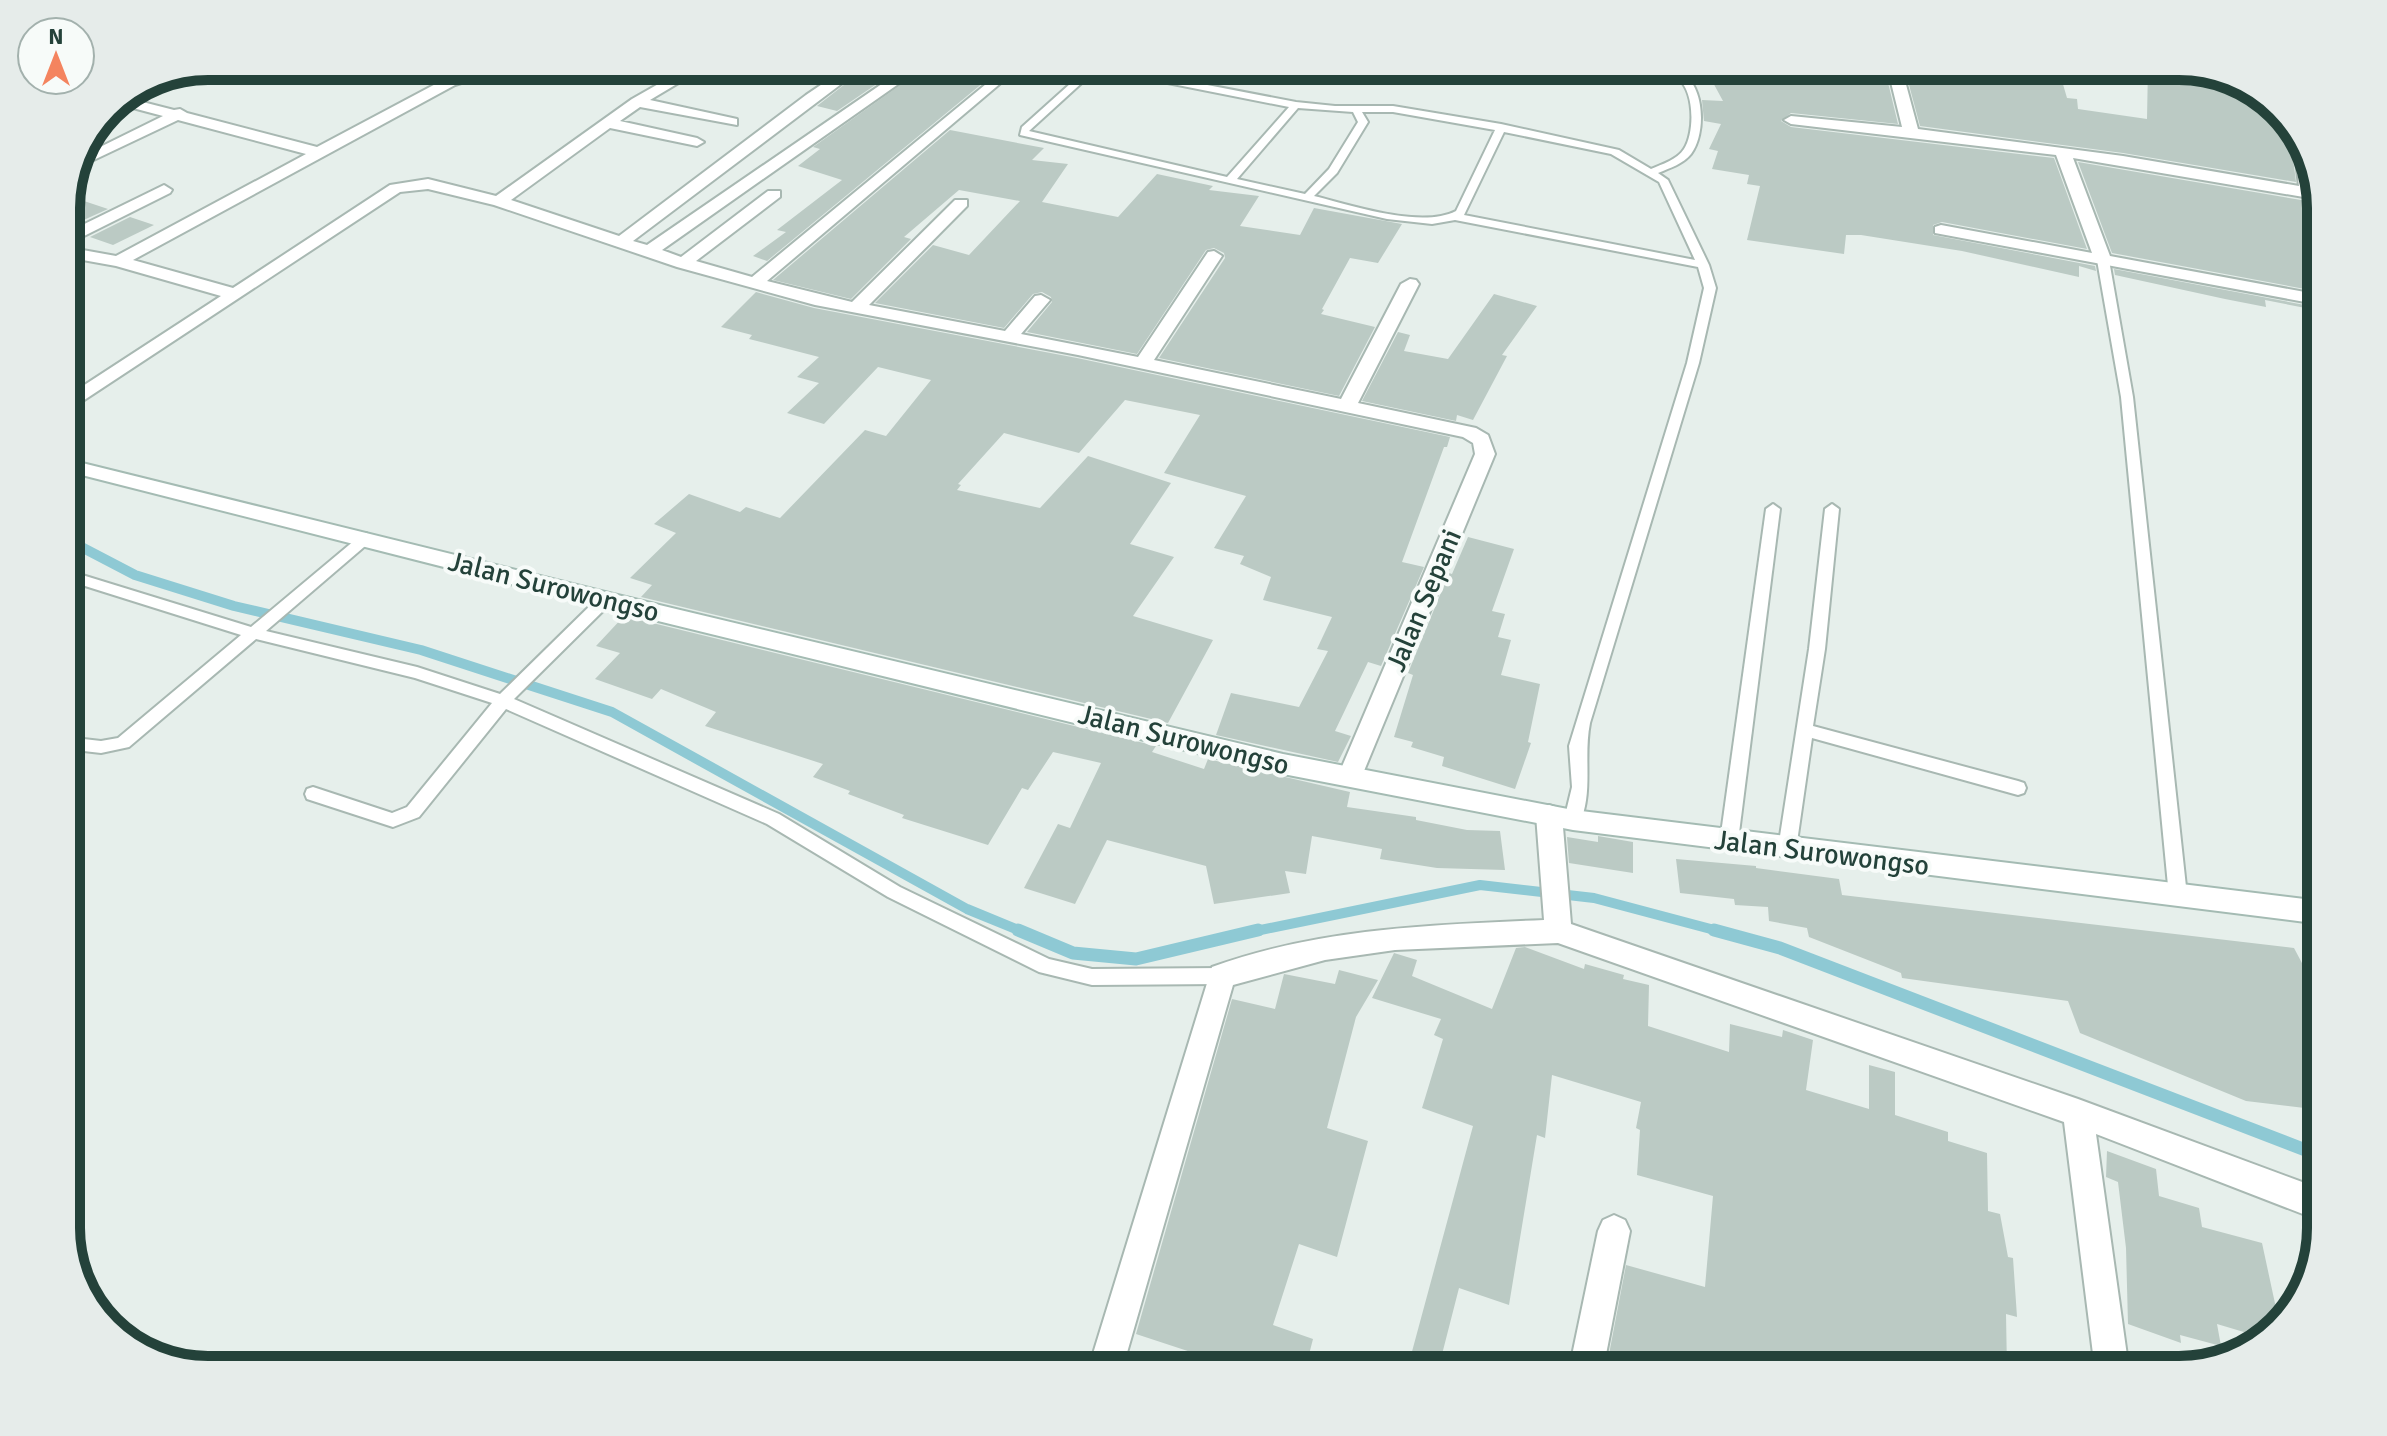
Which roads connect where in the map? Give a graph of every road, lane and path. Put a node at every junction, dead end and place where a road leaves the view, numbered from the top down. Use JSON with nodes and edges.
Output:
{"nodes":[{"id":1,"x":457,"y":80,"type":"edge"},
{"id":2,"x":676,"y":80,"type":"edge"},
{"id":3,"x":837,"y":80,"type":"edge"},
{"id":4,"x":897,"y":80,"type":"edge"},
{"id":5,"x":996,"y":80,"type":"edge"},
{"id":6,"x":1079,"y":80,"type":"edge"},
{"id":7,"x":1167,"y":80,"type":"edge"},
{"id":8,"x":1685,"y":80,"type":"edge"},
{"id":9,"x":1898,"y":80,"type":"edge"},
{"id":10,"x":637,"y":102,"type":"junction"},
{"id":11,"x":135,"y":103,"type":"edge"},
{"id":12,"x":1296,"y":105,"type":"junction"},
{"id":13,"x":1356,"y":109,"type":"junction"},
{"id":14,"x":180,"y":113,"type":"junction"},
{"id":15,"x":1791,"y":120,"type":"dead end"},
{"id":16,"x":732,"y":122,"type":"dead end"},
{"id":17,"x":608,"y":123,"type":"junction"},
{"id":18,"x":1501,"y":127,"type":"junction"},
{"id":19,"x":1911,"y":132,"type":"junction"},
{"id":20,"x":697,"y":142,"type":"dead end"},
{"id":21,"x":321,"y":153,"type":"junction"},
{"id":22,"x":2063,"y":153,"type":"junction"},
{"id":23,"x":90,"y":158,"type":"edge"},
{"id":24,"x":1652,"y":172,"type":"junction"},
{"id":25,"x":1229,"y":181,"type":"junction"},
{"id":26,"x":164,"y":190,"type":"dead end"},
{"id":27,"x":2306,"y":193,"type":"edge"},
{"id":28,"x":774,"y":194,"type":"dead end"},
{"id":29,"x":1307,"y":198,"type":"junction"},
{"id":30,"x":499,"y":201,"type":"junction"},
{"id":31,"x":961,"y":203,"type":"dead end"},
{"id":32,"x":1457,"y":217,"type":"junction"},
{"id":33,"x":1941,"y":230,"type":"dead end"},
{"id":34,"x":80,"y":233,"type":"edge"},
{"id":35,"x":621,"y":242,"type":"junction"},
{"id":36,"x":649,"y":252,"type":"junction"},
{"id":37,"x":80,"y":254,"type":"edge"},
{"id":38,"x":1214,"y":256,"type":"dead end"},
{"id":39,"x":2103,"y":260,"type":"junction"},
{"id":40,"x":118,"y":261,"type":"junction"},
{"id":41,"x":683,"y":263,"type":"junction"},
{"id":42,"x":1703,"y":265,"type":"junction"},
{"id":43,"x":755,"y":283,"type":"junction"},
{"id":44,"x":1410,"y":284,"type":"dead end"},
{"id":45,"x":235,"y":294,"type":"junction"},
{"id":46,"x":2307,"y":297,"type":"edge"},
{"id":47,"x":1041,"y":300,"type":"dead end"},
{"id":48,"x":856,"y":308,"type":"junction"},
{"id":49,"x":1009,"y":337,"type":"junction"},
{"id":50,"x":1143,"y":363,"type":"junction"},
{"id":51,"x":80,"y":397,"type":"edge"},
{"id":52,"x":1347,"y":406,"type":"junction"},
{"id":53,"x":80,"y":468,"type":"edge"},
{"id":54,"x":1773,"y":509,"type":"dead end"},
{"id":55,"x":1832,"y":509,"type":"dead end"},
{"id":56,"x":366,"y":538,"type":"junction"},
{"id":57,"x":80,"y":579,"type":"edge"},
{"id":58,"x":605,"y":600,"type":"junction"},
{"id":59,"x":259,"y":628,"type":"junction"},
{"id":60,"x":510,"y":695,"type":"junction"},
{"id":61,"x":1804,"y":730,"type":"junction"},
{"id":62,"x":80,"y":745,"type":"edge"},
{"id":63,"x":1350,"y":776,"type":"junction"},
{"id":64,"x":2018,"y":788,"type":"dead end"},
{"id":65,"x":313,"y":794,"type":"dead end"},
{"id":66,"x":1561,"y":818,"type":"junction"},
{"id":67,"x":1729,"y":841,"type":"junction"},
{"id":68,"x":1787,"y":849,"type":"junction"},
{"id":69,"x":2178,"y":896,"type":"junction"},
{"id":70,"x":2307,"y":911,"type":"edge"},
{"id":71,"x":1557,"y":918,"type":"junction"},
{"id":72,"x":1222,"y":976,"type":"junction"},
{"id":73,"x":2078,"y":1113,"type":"junction"},
{"id":74,"x":2307,"y":1200,"type":"edge"},
{"id":75,"x":1614,"y":1231,"type":"dead end"},
{"id":76,"x":1109,"y":1356,"type":"edge"},
{"id":77,"x":1589,"y":1356,"type":"edge"},
{"id":78,"x":2110,"y":1356,"type":"edge"}],
"edges":[{"from":1,"to":21,"type":"street"},
{"from":2,"to":10,"type":"street"},
{"from":3,"to":35,"type":"street"},
{"from":4,"to":36,"type":"street"},
{"from":5,"to":43,"type":"street"},
{"from":6,"to":25,"type":"lane"},
{"from":7,"to":12,"type":"lane"},
{"from":8,"to":24,"type":"lane"},
{"from":9,"to":19,"type":"street"},
{"from":10,"to":16,"type":"street"},
{"from":10,"to":17,"type":"street"},
{"from":11,"to":14,"type":"street"},
{"from":12,"to":13,"type":"lane"},
{"from":12,"to":25,"type":"lane"},
{"from":13,"to":18,"type":"lane"},
{"from":13,"to":29,"type":"lane"},
{"from":14,"to":21,"type":"street"},
{"from":14,"to":23,"type":"street"},
{"from":15,"to":19,"type":"street"},
{"from":17,"to":20,"type":"street"},
{"from":17,"to":30,"type":"street"},
{"from":18,"to":24,"type":"lane"},
{"from":18,"to":32,"type":"lane"},
{"from":19,"to":22,"type":"street"},
{"from":21,"to":40,"type":"street"},
{"from":22,"to":27,"type":"street"},
{"from":22,"to":39,"type":"street"},
{"from":24,"to":42,"type":"lane"},
{"from":25,"to":29,"type":"lane"},
{"from":26,"to":34,"type":"street"},
{"from":28,"to":41,"type":"street"},
{"from":29,"to":32,"type":"lane"},
{"from":30,"to":35,"type":"street"},
{"from":30,"to":45,"type":"street"},
{"from":31,"to":48,"type":"street"},
{"from":32,"to":42,"type":"lane"},
{"from":33,"to":39,"type":"street"},
{"from":35,"to":36,"type":"street"},
{"from":36,"to":41,"type":"street"},
{"from":37,"to":40,"type":"street"},
{"from":38,"to":50,"type":"street"},
{"from":39,"to":46,"type":"street"},
{"from":39,"to":69,"type":"lane"},
{"from":40,"to":45,"type":"street"},
{"from":41,"to":43,"type":"street"},
{"from":42,"to":66,"type":"lane"},
{"from":43,"to":48,"type":"street"},
{"from":44,"to":52,"type":"street"},
{"from":45,"to":51,"type":"street"},
{"from":47,"to":49,"type":"street"},
{"from":48,"to":49,"type":"street"},
{"from":49,"to":50,"type":"street"},
{"from":50,"to":52,"type":"street"},
{"from":52,"to":63,"type":"street","name":"Jalan Sepani"},
{"from":53,"to":56,"type":"street","name":"Jalan Surowongso"},
{"from":54,"to":67,"type":"lane"},
{"from":55,"to":61,"type":"lane"},
{"from":56,"to":58,"type":"street","name":"Jalan Surowongso"},
{"from":56,"to":59,"type":"lane"},
{"from":57,"to":59,"type":"lane"},
{"from":58,"to":60,"type":"lane"},
{"from":58,"to":63,"type":"street","name":"Jalan Surowongso"},
{"from":59,"to":60,"type":"lane"},
{"from":59,"to":62,"type":"lane"},
{"from":60,"to":65,"type":"lane"},
{"from":60,"to":72,"type":"lane"},
{"from":61,"to":64,"type":"lane"},
{"from":61,"to":68,"type":"lane"},
{"from":63,"to":66,"type":"street","name":"Jalan Surowongso"},
{"from":66,"to":67,"type":"street","name":"Jalan Surowongso"},
{"from":66,"to":71,"type":"street"},
{"from":67,"to":68,"type":"street","name":"Jalan Surowongso"},
{"from":68,"to":69,"type":"street","name":"Jalan Surowongso"},
{"from":69,"to":70,"type":"street","name":"Jalan Surowongso"},
{"from":71,"to":72,"type":"street"},
{"from":71,"to":73,"type":"street"},
{"from":72,"to":76,"type":"street"},
{"from":73,"to":74,"type":"street"},
{"from":73,"to":78,"type":"street"},
{"from":75,"to":77,"type":"street"}]}
